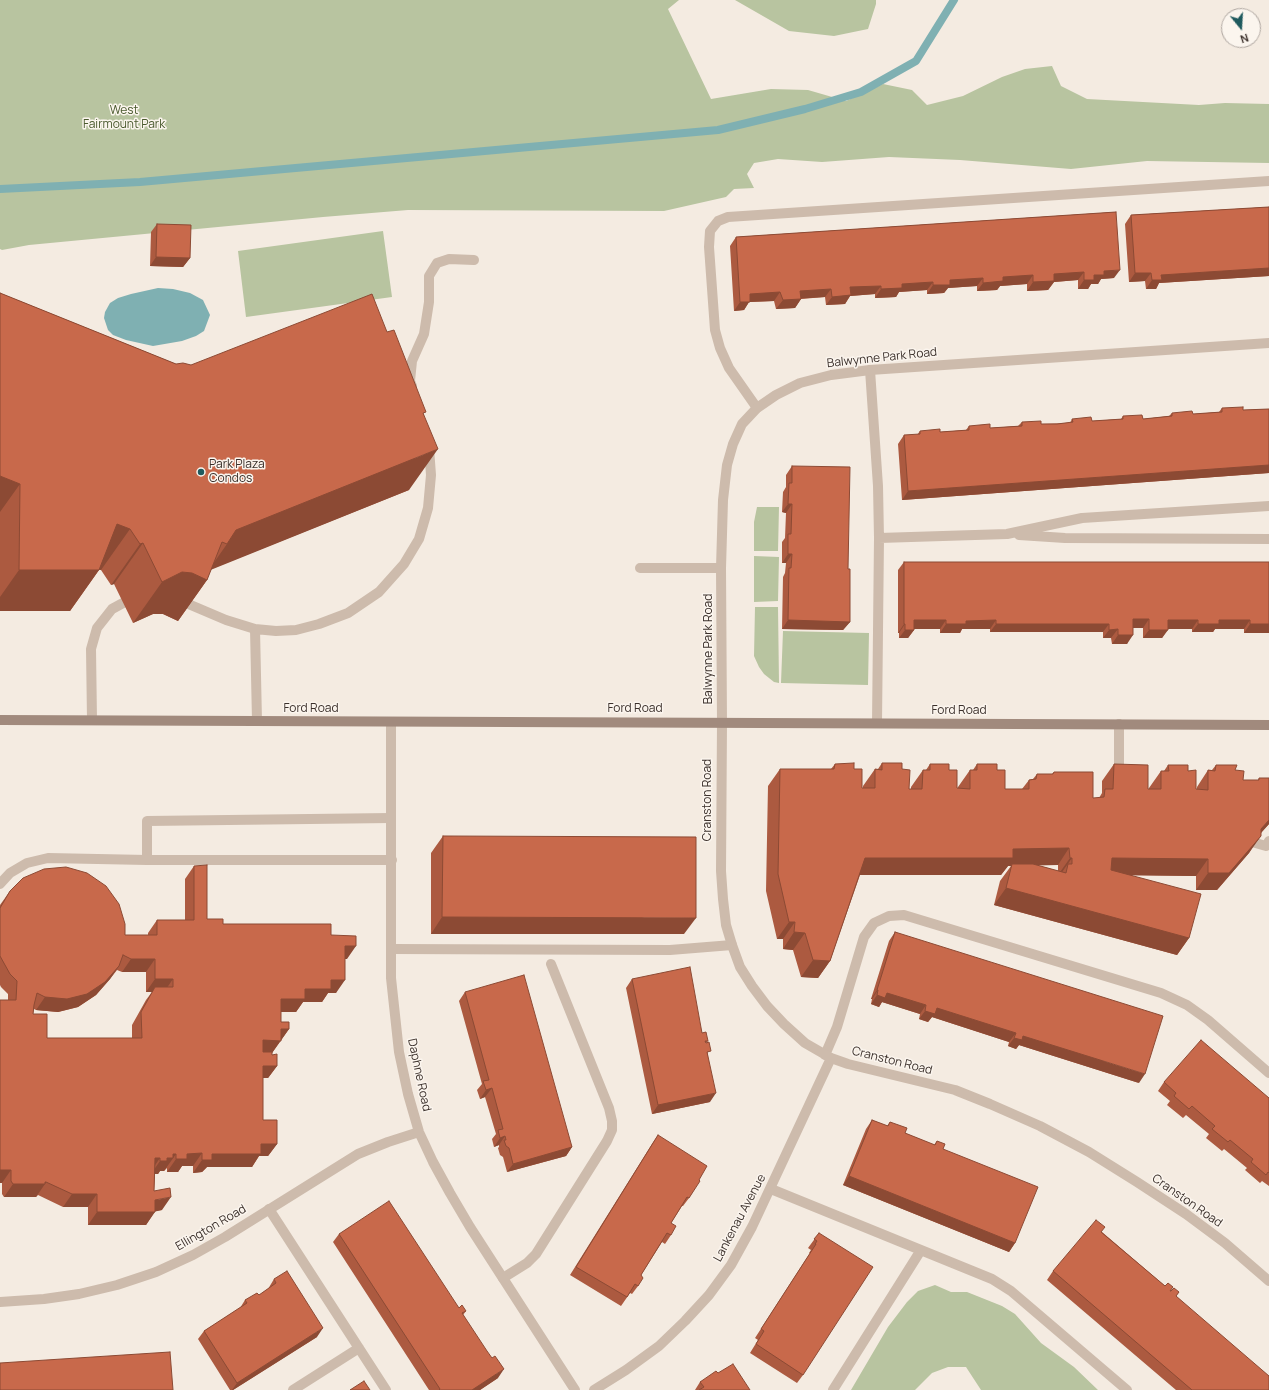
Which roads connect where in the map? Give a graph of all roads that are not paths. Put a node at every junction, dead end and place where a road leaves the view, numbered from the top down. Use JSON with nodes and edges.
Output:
{"nodes":[{"id":1,"x":1269,"y":181,"type":"edge"},
{"id":2,"x":474,"y":260,"type":"dead end"},
{"id":3,"x":1269,"y":343,"type":"edge"},
{"id":4,"x":870,"y":370,"type":"junction"},
{"id":5,"x":415,"y":396,"type":"edge"},
{"id":6,"x":757,"y":408,"type":"junction"},
{"id":7,"x":426,"y":436,"type":"edge"},
{"id":8,"x":1269,"y":506,"type":"edge"},
{"id":9,"x":1008,"y":534,"type":"junction"},
{"id":10,"x":879,"y":538,"type":"junction"},
{"id":11,"x":1269,"y":539,"type":"edge"},
{"id":12,"x":640,"y":568,"type":"dead end"},
{"id":13,"x":721,"y":568,"type":"junction"},
{"id":14,"x":123,"y":603,"type":"dead end"},
{"id":15,"x":186,"y":603,"type":"edge"},
{"id":16,"x":255,"y":629,"type":"junction"},
{"id":17,"x":0,"y":720,"type":"edge"},
{"id":18,"x":92,"y":720,"type":"junction"},
{"id":19,"x":257,"y":721,"type":"junction"},
{"id":20,"x":391,"y":722,"type":"junction"},
{"id":21,"x":722,"y":723,"type":"junction"},
{"id":22,"x":877,"y":723,"type":"junction"},
{"id":23,"x":1119,"y":724,"type":"junction"},
{"id":24,"x":1269,"y":725,"type":"edge"},
{"id":25,"x":1119,"y":781,"type":"edge"},
{"id":26,"x":391,"y":818,"type":"junction"},
{"id":27,"x":1252,"y":842,"type":"edge"},
{"id":28,"x":1269,"y":842,"type":"edge"},
{"id":29,"x":146,"y":860,"type":"junction"},
{"id":30,"x":392,"y":860,"type":"junction"},
{"id":31,"x":0,"y":884,"type":"edge"},
{"id":32,"x":732,"y":945,"type":"junction"},
{"id":33,"x":392,"y":950,"type":"junction"},
{"id":34,"x":551,"y":964,"type":"dead end"},
{"id":35,"x":828,"y":1057,"type":"junction"},
{"id":36,"x":1269,"y":1073,"type":"edge"},
{"id":37,"x":419,"y":1132,"type":"junction"},
{"id":38,"x":771,"y":1189,"type":"junction"},
{"id":39,"x":269,"y":1209,"type":"junction"},
{"id":40,"x":921,"y":1250,"type":"junction"},
{"id":41,"x":504,"y":1278,"type":"junction"},
{"id":42,"x":1269,"y":1281,"type":"edge"},
{"id":43,"x":0,"y":1302,"type":"edge"},
{"id":44,"x":359,"y":1348,"type":"junction"},
{"id":45,"x":294,"y":1390,"type":"edge"},
{"id":46,"x":386,"y":1390,"type":"edge"},
{"id":47,"x":574,"y":1390,"type":"edge"},
{"id":48,"x":594,"y":1390,"type":"edge"},
{"id":49,"x":833,"y":1390,"type":"edge"},
{"id":50,"x":1127,"y":1390,"type":"edge"}],
"edges":[{"from":1,"to":6,"type":"street"},
{"from":2,"to":5,"type":"street"},
{"from":3,"to":4,"type":"street","name":"Balwynne Park Road"},
{"from":4,"to":6,"type":"street","name":"Balwynne Park Road"},
{"from":4,"to":10,"type":"street"},
{"from":6,"to":13,"type":"street","name":"Balwynne Park Road"},
{"from":7,"to":16,"type":"street"},
{"from":8,"to":9,"type":"street"},
{"from":9,"to":10,"type":"street"},
{"from":9,"to":11,"type":"street"},
{"from":10,"to":22,"type":"street"},
{"from":12,"to":13,"type":"street"},
{"from":13,"to":21,"type":"street","name":"Balwynne Park Road"},
{"from":14,"to":18,"type":"street"},
{"from":15,"to":16,"type":"street"},
{"from":16,"to":19,"type":"street"},
{"from":17,"to":18,"type":"main road","name":"Ford Road"},
{"from":18,"to":19,"type":"main road","name":"Ford Road"},
{"from":19,"to":20,"type":"main road","name":"Ford Road"},
{"from":20,"to":21,"type":"main road","name":"Ford Road"},
{"from":20,"to":26,"type":"street","name":"Daphne Road"},
{"from":21,"to":22,"type":"main road","name":"Ford Road"},
{"from":21,"to":32,"type":"street","name":"Cranston Road"},
{"from":22,"to":23,"type":"main road","name":"Ford Road"},
{"from":23,"to":24,"type":"main road","name":"Ford Road"},
{"from":23,"to":25,"type":"street"},
{"from":26,"to":29,"type":"street"},
{"from":26,"to":30,"type":"street","name":"Daphne Road"},
{"from":27,"to":28,"type":"street"},
{"from":29,"to":30,"type":"street"},
{"from":29,"to":31,"type":"street"},
{"from":30,"to":33,"type":"street","name":"Daphne Road"},
{"from":32,"to":33,"type":"street"},
{"from":32,"to":35,"type":"street","name":"Cranston Road"},
{"from":33,"to":37,"type":"street","name":"Daphne Road"},
{"from":34,"to":41,"type":"street"},
{"from":35,"to":36,"type":"street","name":"Lankenau Avenue"},
{"from":35,"to":38,"type":"street","name":"Lankenau Avenue"},
{"from":35,"to":42,"type":"street","name":"Cranston Road"},
{"from":37,"to":39,"type":"street","name":"Ellington Road"},
{"from":37,"to":41,"type":"street","name":"Daphne Road"},
{"from":38,"to":40,"type":"street"},
{"from":38,"to":48,"type":"street","name":"Lankenau Avenue"},
{"from":39,"to":43,"type":"street","name":"Ellington Road"},
{"from":39,"to":44,"type":"street"},
{"from":40,"to":49,"type":"street"},
{"from":40,"to":50,"type":"street"},
{"from":41,"to":47,"type":"street","name":"Daphne Road"},
{"from":44,"to":45,"type":"street"},
{"from":44,"to":46,"type":"street"}]}
